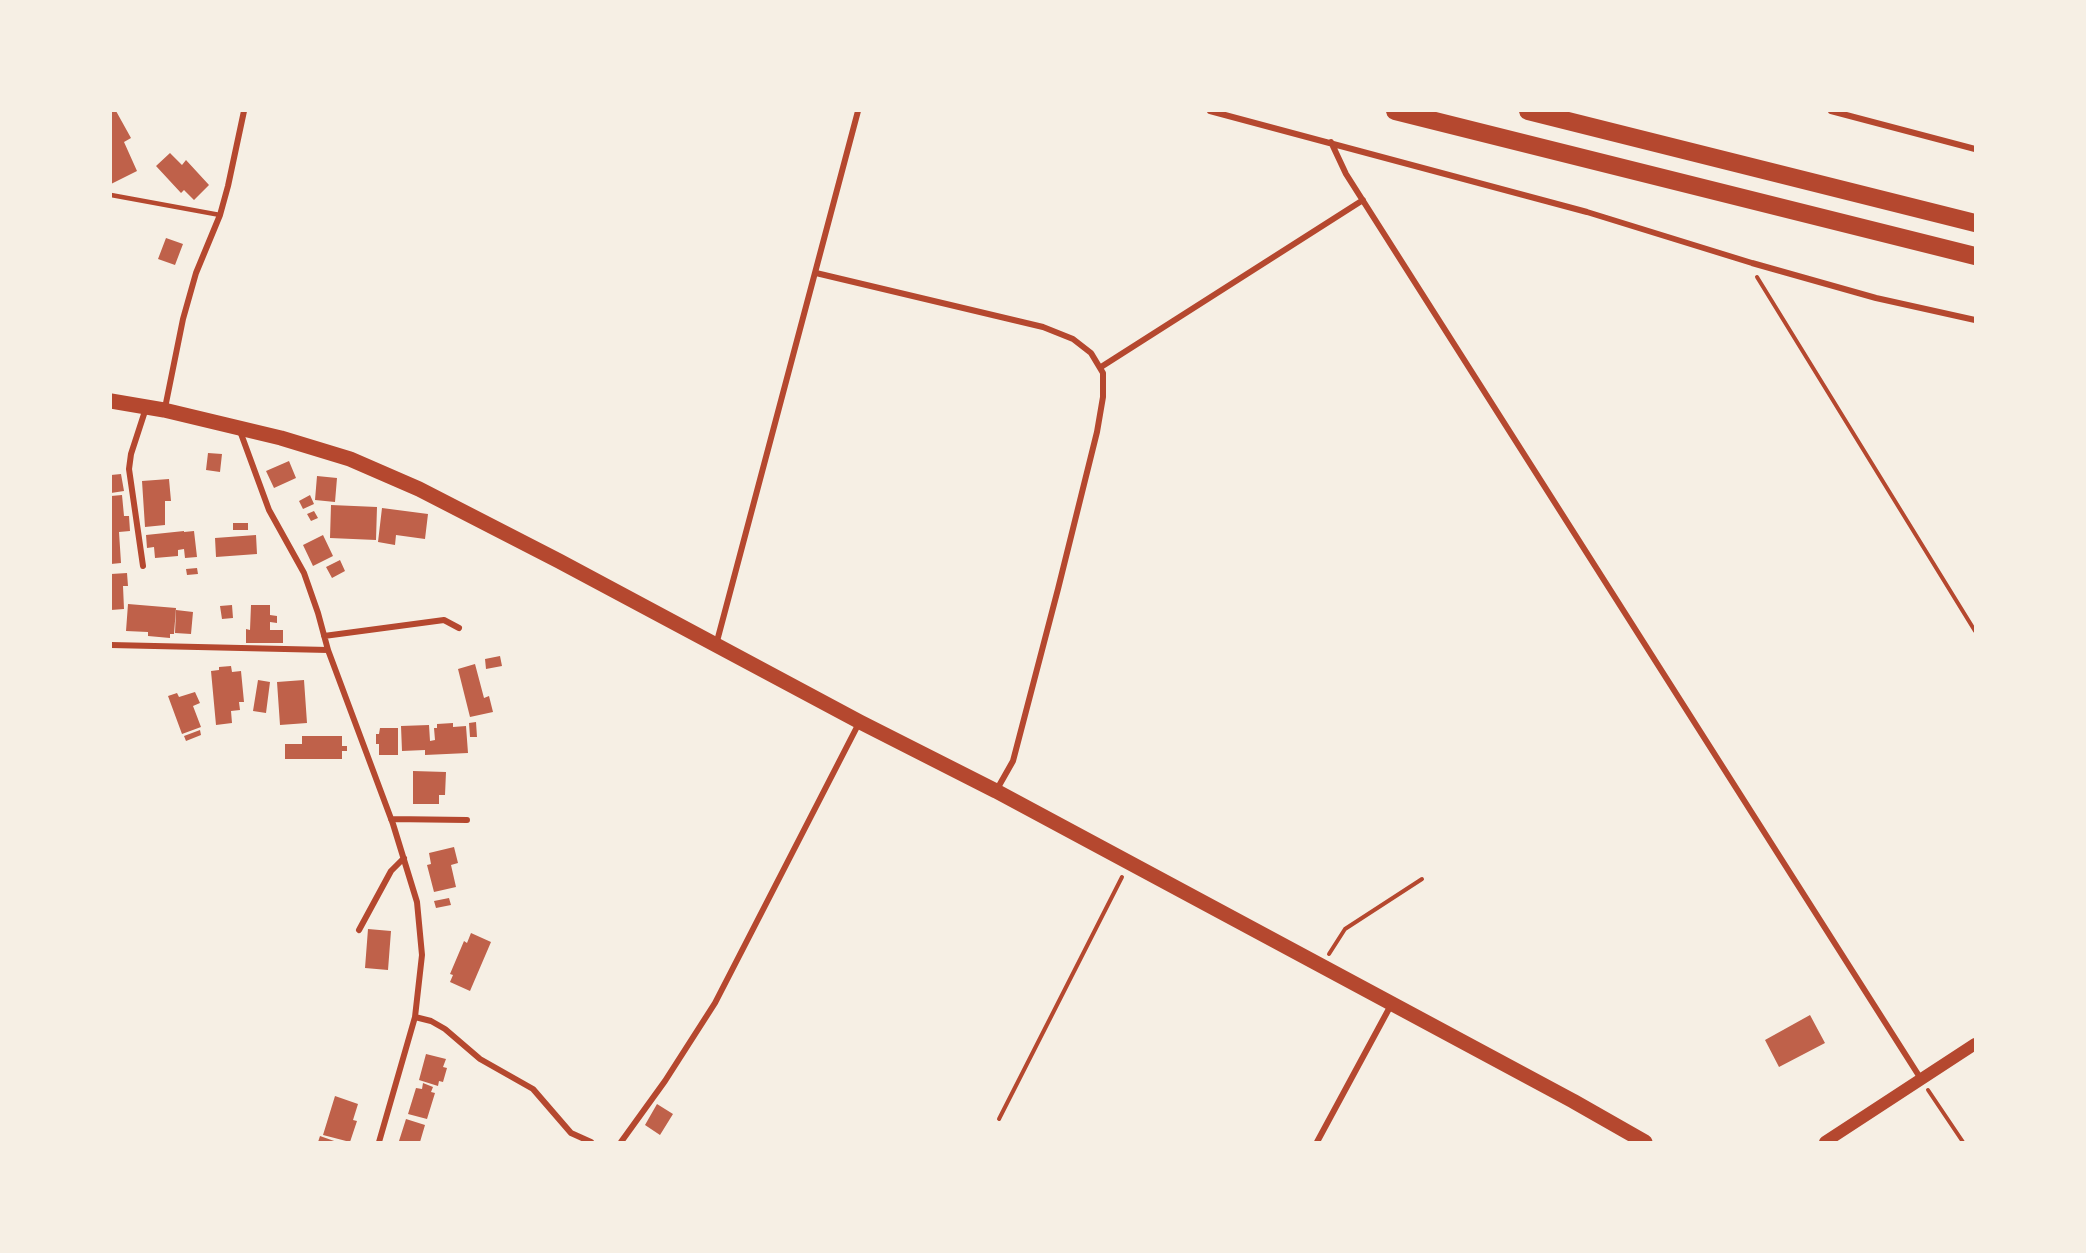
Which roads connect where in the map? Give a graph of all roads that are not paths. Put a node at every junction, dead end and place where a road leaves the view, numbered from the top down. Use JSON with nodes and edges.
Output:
{"nodes":[{"id":1,"x":244,"y":111,"type":"edge"},
{"id":2,"x":858,"y":111,"type":"edge"},
{"id":3,"x":1210,"y":111,"type":"edge"},
{"id":4,"x":1395,"y":111,"type":"edge"},
{"id":5,"x":1528,"y":111,"type":"edge"},
{"id":6,"x":1831,"y":111,"type":"edge"},
{"id":7,"x":1331,"y":142,"type":"junction"},
{"id":8,"x":1975,"y":149,"type":"edge"},
{"id":9,"x":111,"y":195,"type":"edge"},
{"id":10,"x":1363,"y":200,"type":"junction"},
{"id":11,"x":220,"y":215,"type":"junction"},
{"id":12,"x":1975,"y":223,"type":"edge"},
{"id":13,"x":1975,"y":256,"type":"edge"},
{"id":14,"x":816,"y":273,"type":"junction"},
{"id":15,"x":1975,"y":320,"type":"edge"},
{"id":16,"x":1101,"y":367,"type":"junction"},
{"id":17,"x":111,"y":401,"type":"edge"},
{"id":18,"x":146,"y":407,"type":"junction"},
{"id":19,"x":164,"y":410,"type":"junction"},
{"id":20,"x":238,"y":428,"type":"junction"},
{"id":21,"x":143,"y":566,"type":"dead end"},
{"id":22,"x":459,"y":628,"type":"dead end"},
{"id":23,"x":324,"y":636,"type":"junction"},
{"id":24,"x":111,"y":645,"type":"edge"},
{"id":25,"x":716,"y":645,"type":"junction"},
{"id":26,"x":328,"y":650,"type":"junction"},
{"id":27,"x":860,"y":722,"type":"junction"},
{"id":28,"x":996,"y":791,"type":"junction"},
{"id":29,"x":390,"y":819,"type":"junction"},
{"id":30,"x":467,"y":820,"type":"dead end"},
{"id":31,"x":404,"y":858,"type":"junction"},
{"id":32,"x":359,"y":930,"type":"dead end"},
{"id":33,"x":1391,"y":1004,"type":"junction"},
{"id":34,"x":415,"y":1017,"type":"junction"},
{"id":35,"x":1975,"y":1044,"type":"edge"},
{"id":36,"x":1921,"y":1079,"type":"junction"},
{"id":37,"x":379,"y":1142,"type":"edge"},
{"id":38,"x":591,"y":1142,"type":"edge"},
{"id":39,"x":621,"y":1142,"type":"edge"},
{"id":40,"x":1317,"y":1142,"type":"edge"},
{"id":41,"x":1645,"y":1142,"type":"edge"},
{"id":42,"x":1825,"y":1142,"type":"edge"}],
"edges":[{"from":1,"to":11,"type":"street"},
{"from":2,"to":14,"type":"street"},
{"from":3,"to":7,"type":"street"},
{"from":4,"to":13,"type":"highway"},
{"from":5,"to":12,"type":"highway"},
{"from":6,"to":8,"type":"street"},
{"from":7,"to":10,"type":"street"},
{"from":7,"to":15,"type":"street"},
{"from":9,"to":11,"type":"lane"},
{"from":10,"to":16,"type":"street"},
{"from":10,"to":36,"type":"street"},
{"from":11,"to":19,"type":"street"},
{"from":14,"to":16,"type":"street"},
{"from":14,"to":25,"type":"street"},
{"from":16,"to":28,"type":"street"},
{"from":17,"to":18,"type":"main road"},
{"from":18,"to":19,"type":"main road"},
{"from":18,"to":21,"type":"street"},
{"from":19,"to":20,"type":"main road"},
{"from":20,"to":23,"type":"street"},
{"from":20,"to":25,"type":"main road"},
{"from":22,"to":23,"type":"street"},
{"from":23,"to":26,"type":"street"},
{"from":24,"to":26,"type":"street"},
{"from":25,"to":27,"type":"main road"},
{"from":26,"to":29,"type":"street"},
{"from":27,"to":28,"type":"main road"},
{"from":27,"to":39,"type":"street"},
{"from":28,"to":33,"type":"main road"},
{"from":29,"to":30,"type":"street"},
{"from":29,"to":31,"type":"street"},
{"from":31,"to":32,"type":"street"},
{"from":31,"to":34,"type":"street"},
{"from":33,"to":40,"type":"street"},
{"from":33,"to":41,"type":"main road"},
{"from":34,"to":37,"type":"street"},
{"from":34,"to":38,"type":"street"},
{"from":35,"to":36,"type":"main road"},
{"from":36,"to":42,"type":"main road"}]}
